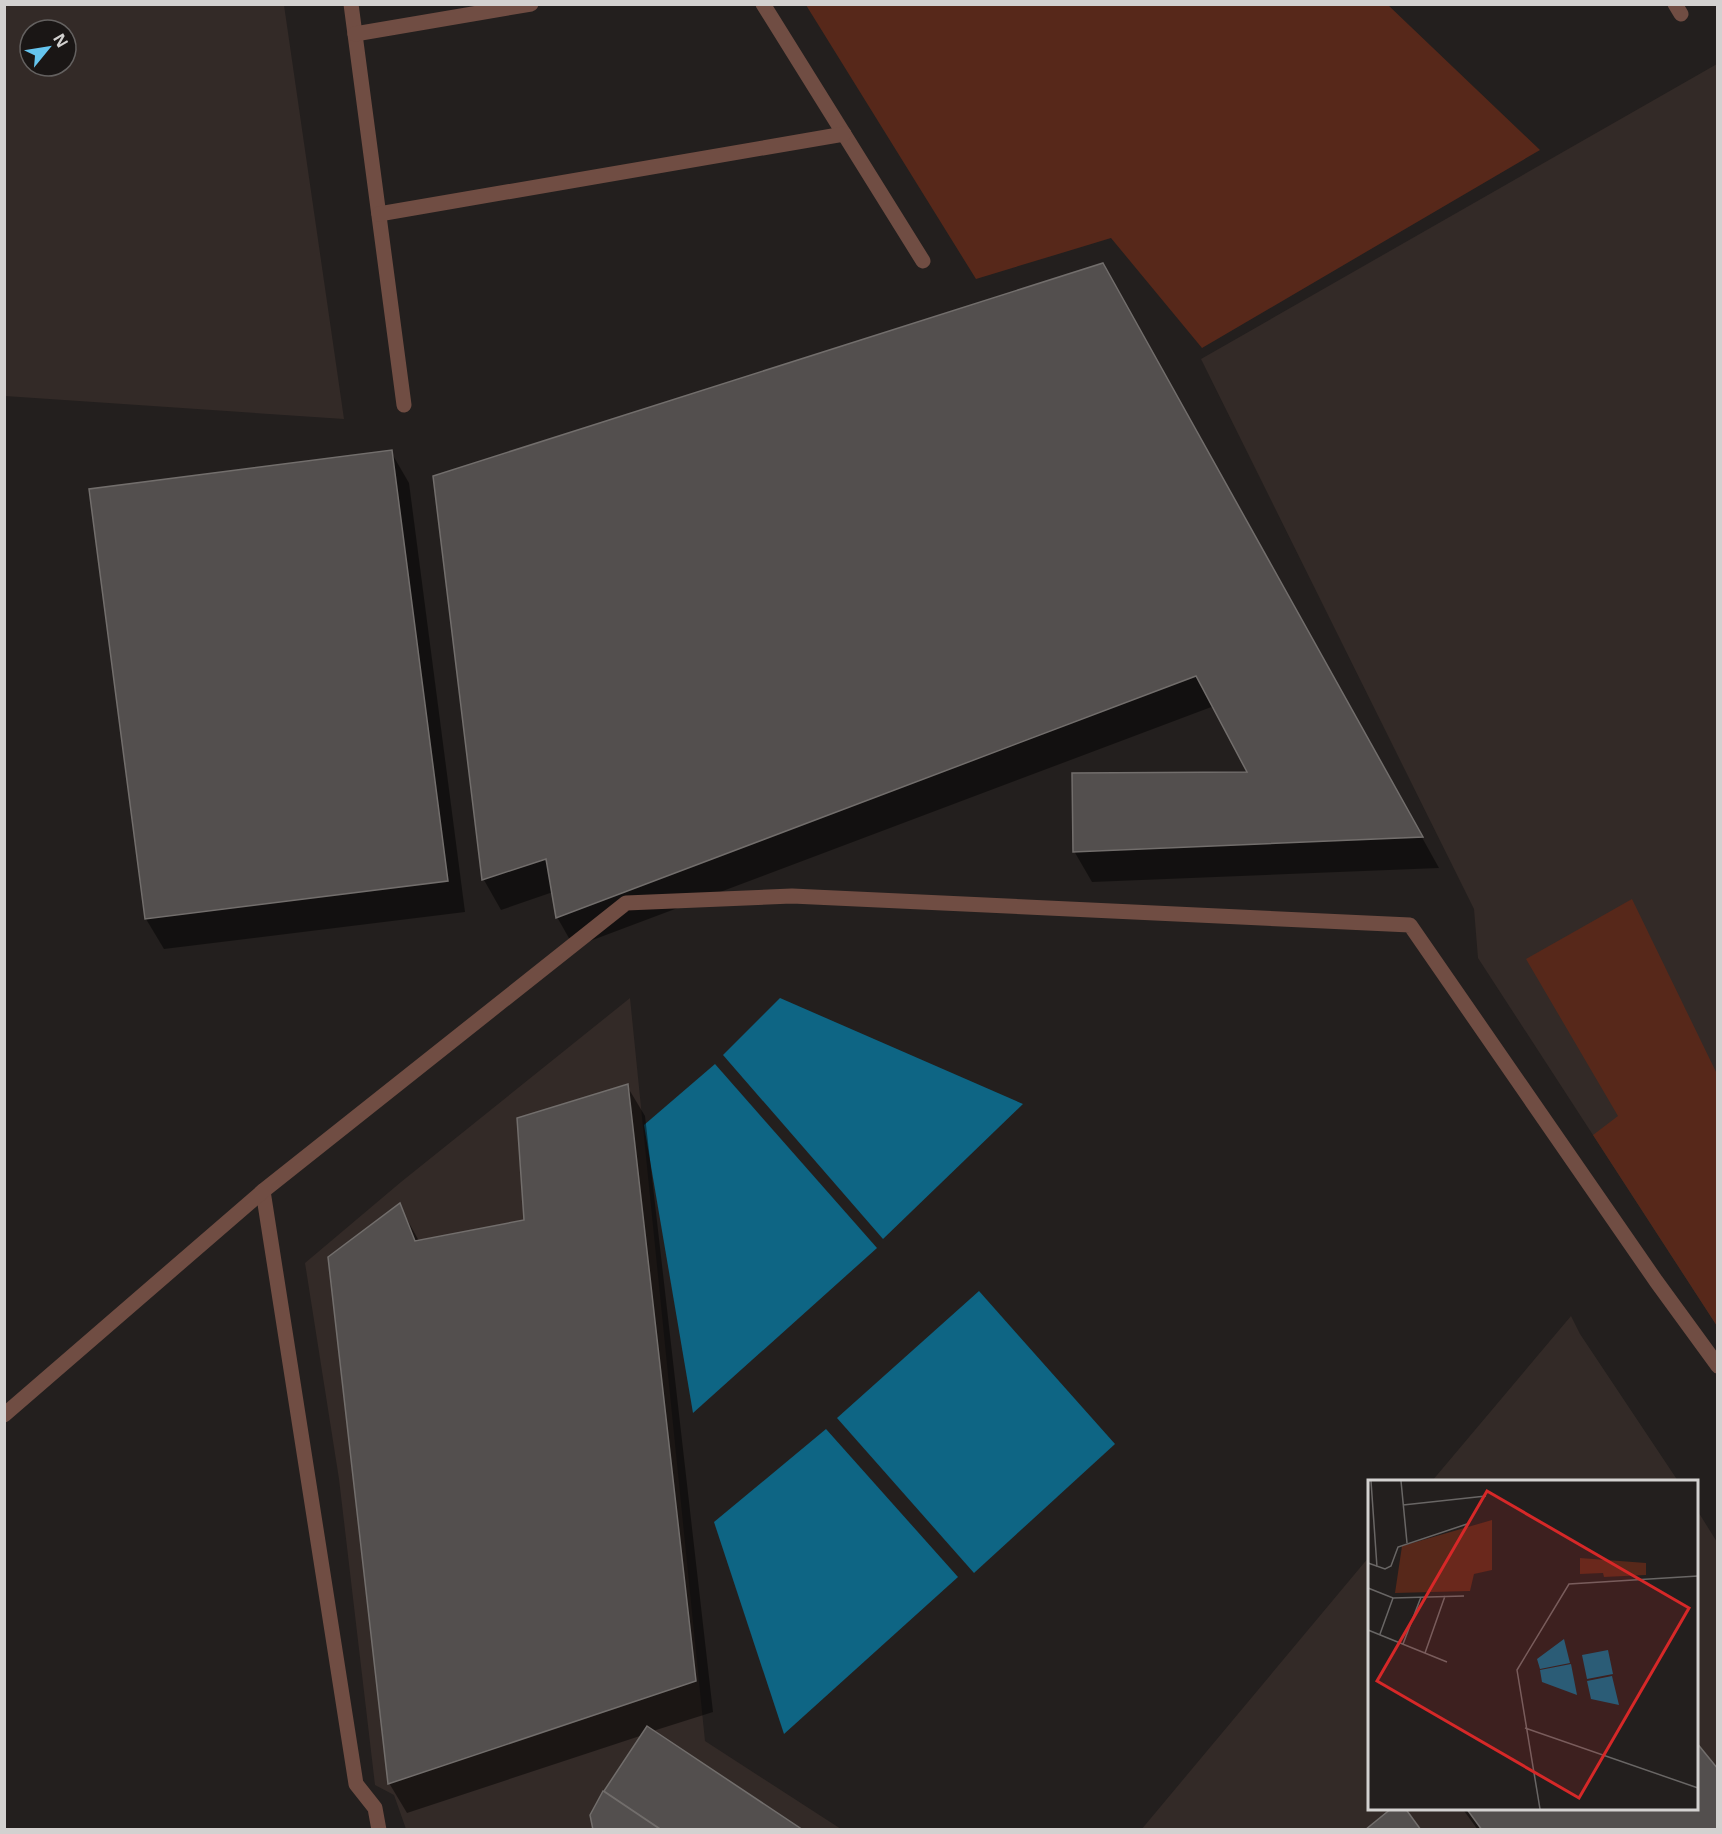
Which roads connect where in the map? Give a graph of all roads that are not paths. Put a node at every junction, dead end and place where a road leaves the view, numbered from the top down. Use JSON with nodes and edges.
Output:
{"nodes":[{"id":1,"x":351,"y":4,"type":"edge"},
{"id":2,"x":531,"y":4,"type":"edge"},
{"id":3,"x":762,"y":4,"type":"edge"},
{"id":4,"x":355,"y":34,"type":"junction"},
{"id":5,"x":844,"y":134,"type":"junction"},
{"id":6,"x":379,"y":214,"type":"junction"},
{"id":7,"x":923,"y":261,"type":"dead end"},
{"id":8,"x":404,"y":405,"type":"dead end"},
{"id":9,"x":263,"y":1191,"type":"junction"},
{"id":10,"x":1718,"y":1366,"type":"edge"},
{"id":11,"x":4,"y":1415,"type":"edge"},
{"id":12,"x":379,"y":1830,"type":"edge"}],
"edges":[{"from":1,"to":4,"type":"street"},
{"from":2,"to":4,"type":"street"},
{"from":3,"to":5,"type":"street"},
{"from":4,"to":6,"type":"street"},
{"from":5,"to":6,"type":"street"},
{"from":5,"to":7,"type":"street"},
{"from":6,"to":8,"type":"street"},
{"from":9,"to":10,"type":"street"},
{"from":9,"to":11,"type":"street"},
{"from":9,"to":12,"type":"street"}]}
